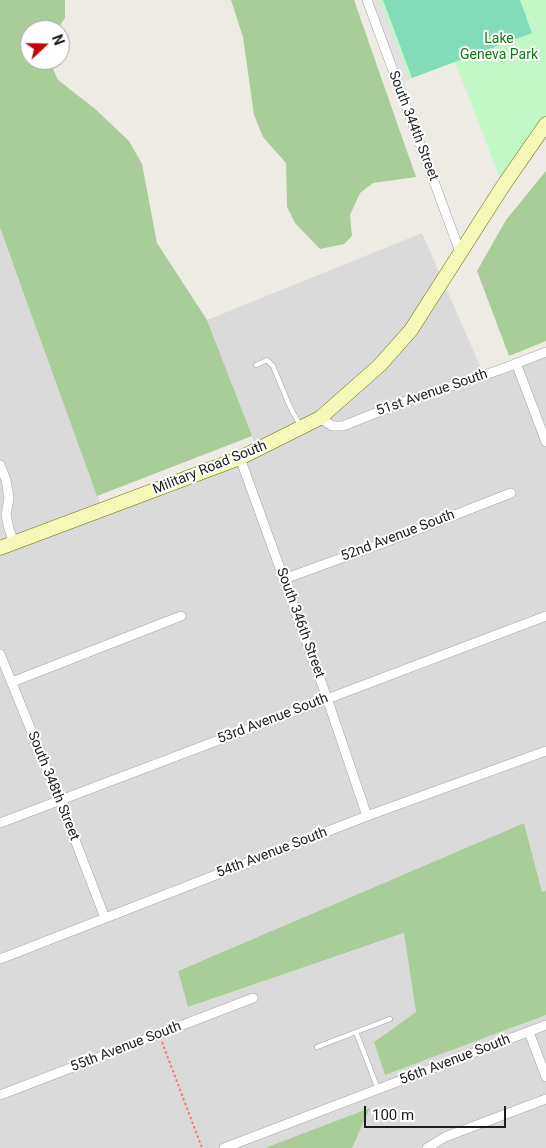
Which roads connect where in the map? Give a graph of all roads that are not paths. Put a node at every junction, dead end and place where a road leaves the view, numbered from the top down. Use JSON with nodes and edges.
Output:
{"nodes":[{"id":1,"x":366,"y":0,"type":"edge"},
{"id":2,"x":546,"y":124,"type":"edge"},
{"id":3,"x":460,"y":252,"type":"junction"},
{"id":4,"x":546,"y":352,"type":"edge"},
{"id":5,"x":516,"y":364,"type":"junction"},
{"id":6,"x":256,"y":365,"type":"dead end"},
{"id":7,"x":320,"y":418,"type":"junction"},
{"id":8,"x":302,"y":428,"type":"junction"},
{"id":9,"x":546,"y":442,"type":"edge"},
{"id":10,"x":240,"y":458,"type":"junction"},
{"id":11,"x":0,"y":465,"type":"edge"},
{"id":12,"x":511,"y":493,"type":"dead end"},
{"id":13,"x":14,"y":543,"type":"junction"},
{"id":14,"x":0,"y":548,"type":"edge"},
{"id":15,"x":284,"y":579,"type":"junction"},
{"id":16,"x":181,"y":616,"type":"dead end"},
{"id":17,"x":546,"y":616,"type":"edge"},
{"id":18,"x":0,"y":654,"type":"edge"},
{"id":19,"x":12,"y":682,"type":"junction"},
{"id":20,"x":327,"y":698,"type":"junction"},
{"id":21,"x":546,"y":750,"type":"edge"},
{"id":22,"x":60,"y":801,"type":"junction"},
{"id":23,"x":367,"y":816,"type":"junction"},
{"id":24,"x":0,"y":824,"type":"edge"},
{"id":25,"x":105,"y":918,"type":"junction"},
{"id":26,"x":0,"y":959,"type":"edge"},
{"id":27,"x":252,"y":998,"type":"dead end"},
{"id":28,"x":390,"y":1019,"type":"dead end"},
{"id":29,"x":546,"y":1025,"type":"edge"},
{"id":30,"x":356,"y":1032,"type":"junction"},
{"id":31,"x":529,"y":1032,"type":"junction"},
{"id":32,"x":317,"y":1047,"type":"dead end"},
{"id":33,"x":546,"y":1077,"type":"edge"},
{"id":34,"x":378,"y":1089,"type":"junction"},
{"id":35,"x":0,"y":1095,"type":"edge"},
{"id":36,"x":546,"y":1099,"type":"edge"},
{"id":37,"x":224,"y":1148,"type":"edge"},
{"id":38,"x":427,"y":1148,"type":"edge"}],
"edges":[{"from":1,"to":3,"type":"street","name":"South 344th Street"},
{"from":2,"to":3,"type":"main road","name":"Military Road South"},
{"from":3,"to":7,"type":"main road","name":"Military Road South"},
{"from":4,"to":5,"type":"street","name":"51st Avenue South"},
{"from":5,"to":7,"type":"street","name":"51st Avenue South"},
{"from":5,"to":9,"type":"street"},
{"from":6,"to":8,"type":"lane"},
{"from":7,"to":8,"type":"main road","name":"Military Road South"},
{"from":8,"to":10,"type":"main road","name":"Military Road South"},
{"from":10,"to":13,"type":"main road","name":"Military Road South"},
{"from":10,"to":15,"type":"street","name":"South 346th Street"},
{"from":11,"to":13,"type":"street"},
{"from":12,"to":15,"type":"street","name":"52nd Avenue South"},
{"from":13,"to":14,"type":"main road","name":"Military Road South"},
{"from":15,"to":20,"type":"street","name":"South 346th Street"},
{"from":16,"to":19,"type":"street"},
{"from":17,"to":20,"type":"street","name":"53rd Avenue South"},
{"from":18,"to":19,"type":"street","name":"South 348th Street"},
{"from":19,"to":22,"type":"street","name":"South 348th Street"},
{"from":20,"to":22,"type":"street","name":"53rd Avenue South"},
{"from":20,"to":23,"type":"street","name":"South 346th Street"},
{"from":21,"to":23,"type":"street","name":"54th Avenue South"},
{"from":22,"to":24,"type":"street","name":"53rd Avenue South"},
{"from":22,"to":25,"type":"street","name":"South 348th Street"},
{"from":23,"to":25,"type":"street","name":"54th Avenue South"},
{"from":25,"to":26,"type":"street","name":"54th Avenue South"},
{"from":27,"to":35,"type":"street","name":"55th Avenue South"},
{"from":28,"to":30,"type":"lane"},
{"from":29,"to":31,"type":"street","name":"56th Avenue South"},
{"from":30,"to":32,"type":"lane"},
{"from":30,"to":34,"type":"lane"},
{"from":31,"to":33,"type":"street"},
{"from":31,"to":34,"type":"street","name":"56th Avenue South"},
{"from":34,"to":37,"type":"street","name":"56th Avenue South"},
{"from":36,"to":38,"type":"street"}]}
